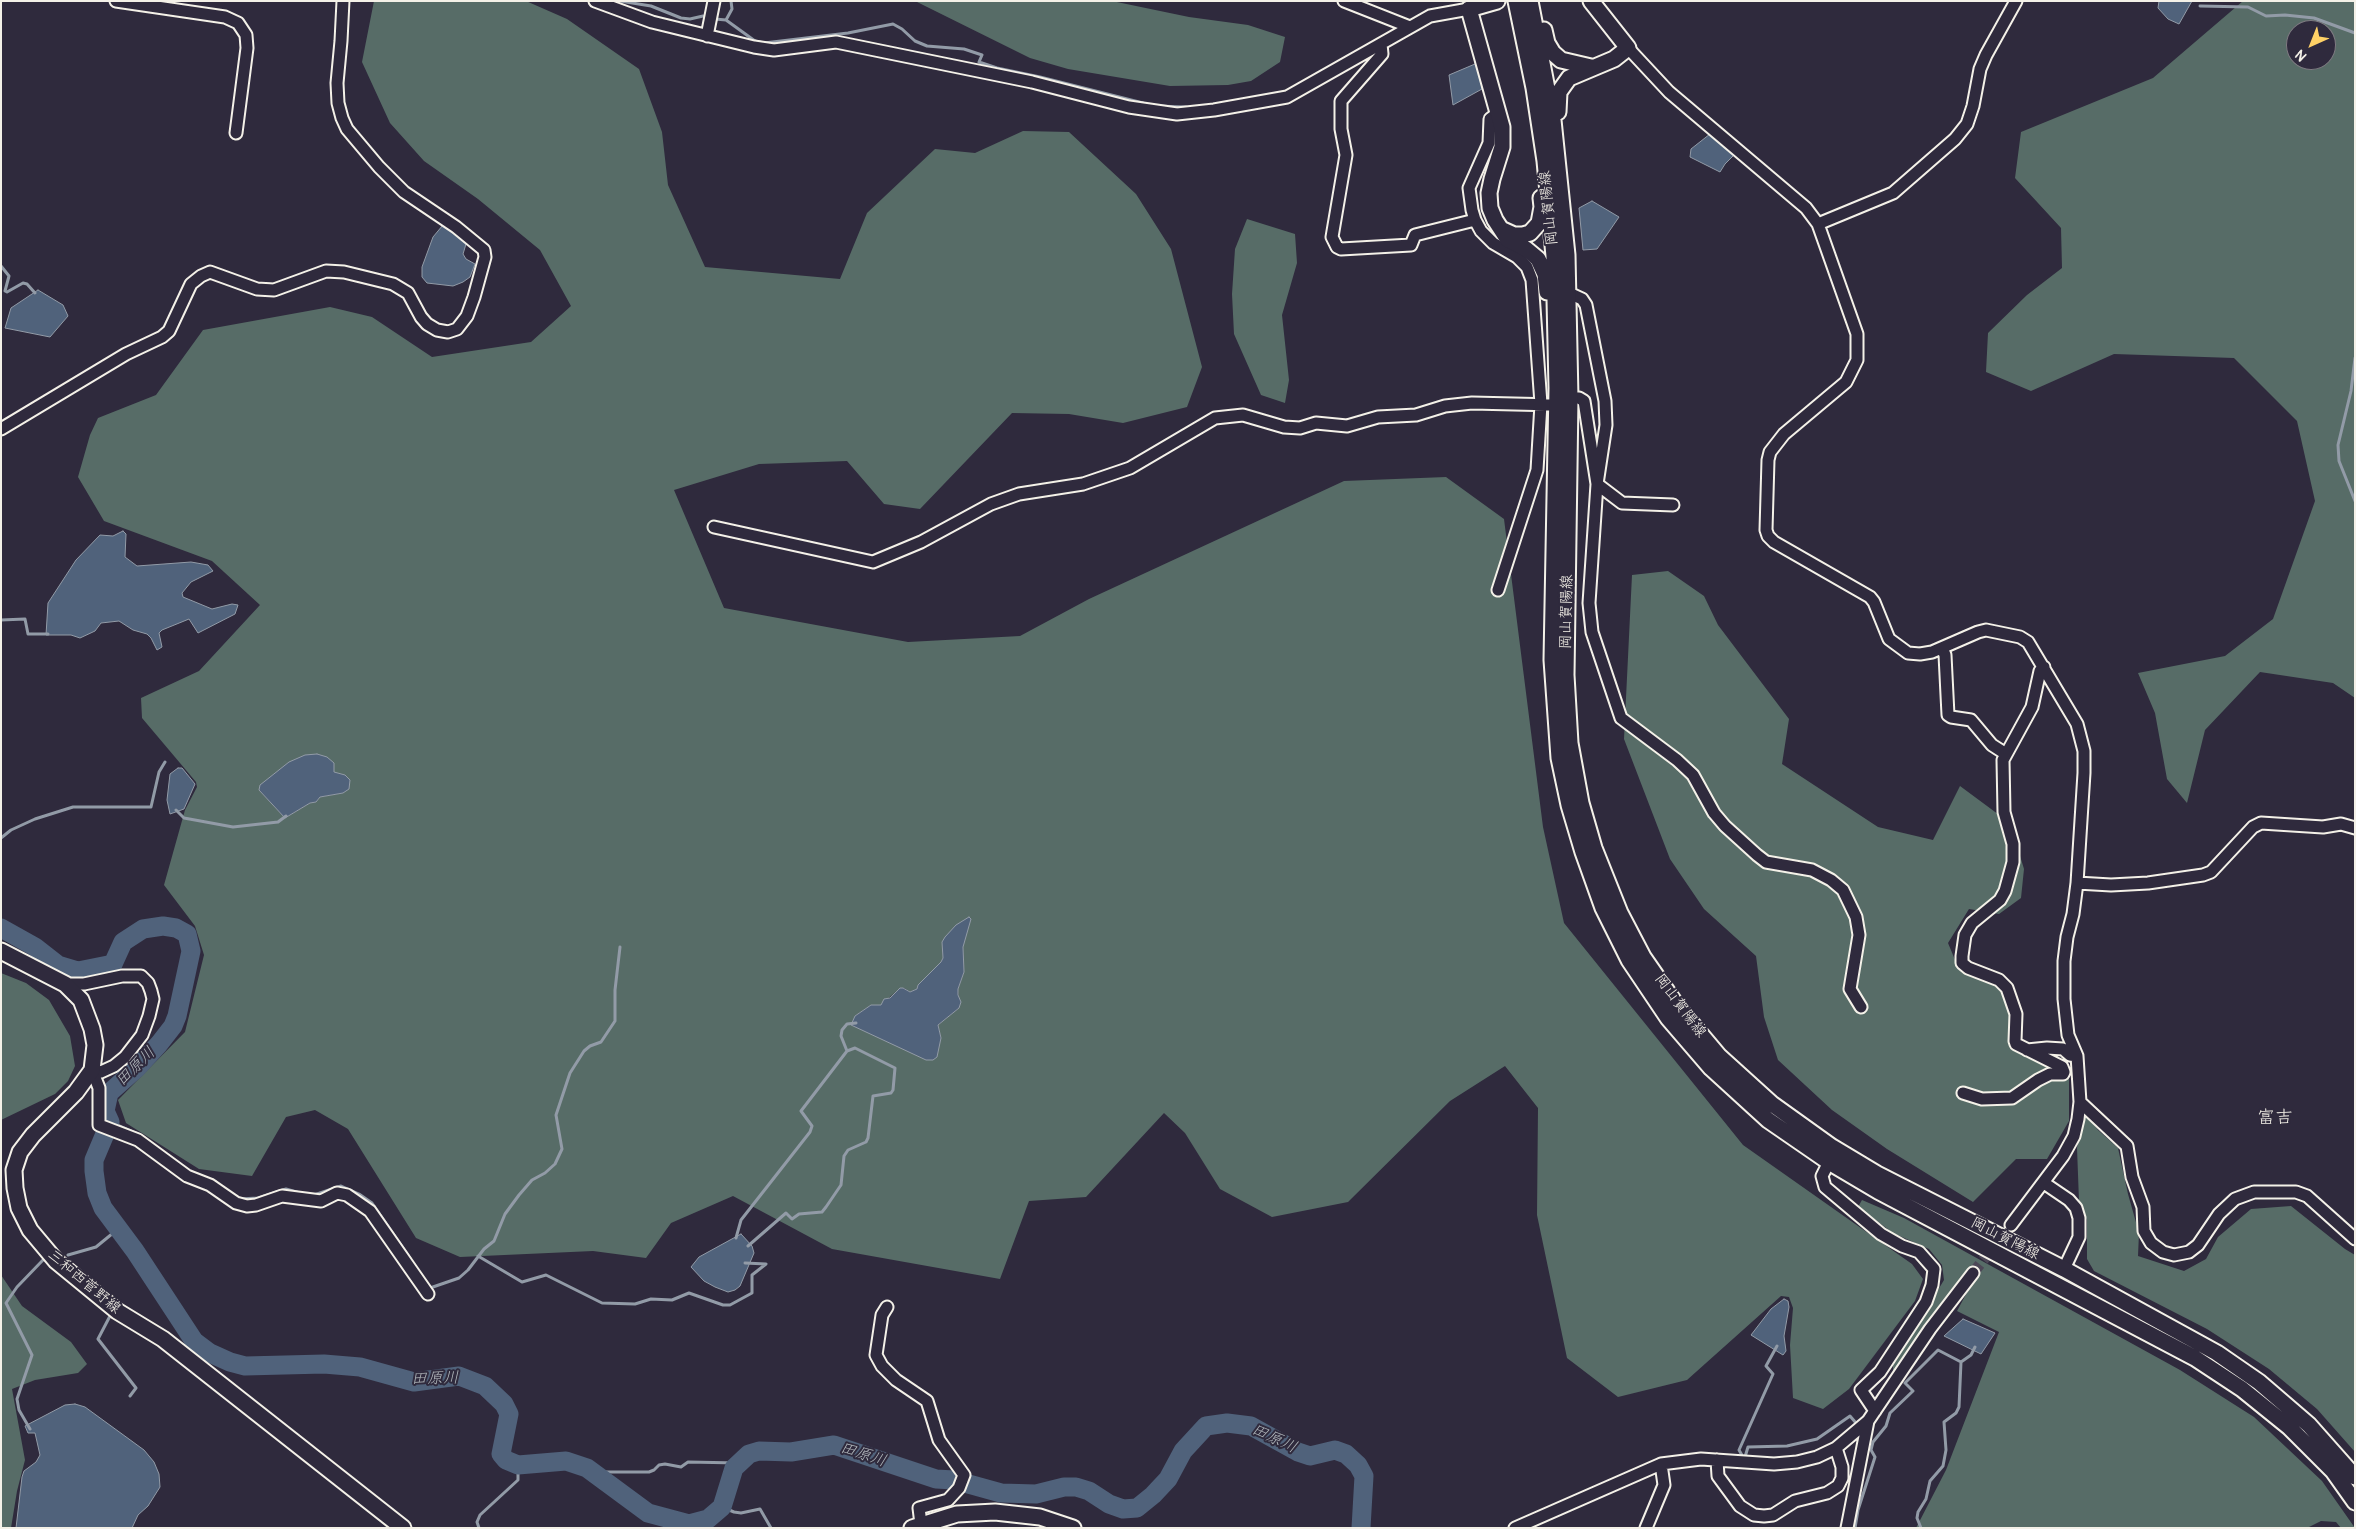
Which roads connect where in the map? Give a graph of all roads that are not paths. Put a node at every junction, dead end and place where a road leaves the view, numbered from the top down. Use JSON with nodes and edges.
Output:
{"nodes":[{"id":1,"x":116,"y":1,"type":"edge"},
{"id":2,"x":343,"y":1,"type":"edge"},
{"id":3,"x":595,"y":1,"type":"edge"},
{"id":4,"x":714,"y":1,"type":"edge"},
{"id":5,"x":1344,"y":1,"type":"edge"},
{"id":6,"x":1497,"y":1,"type":"edge"},
{"id":7,"x":1591,"y":1,"type":"edge"},
{"id":8,"x":2016,"y":1,"type":"edge"},
{"id":9,"x":1529,"y":4,"type":"edge"},
{"id":10,"x":1469,"y":9,"type":"junction"},
{"id":11,"x":1410,"y":27,"type":"junction"},
{"id":12,"x":707,"y":36,"type":"junction"},
{"id":13,"x":1382,"y":44,"type":"junction"},
{"id":14,"x":1628,"y":48,"type":"junction"},
{"id":15,"x":1590,"y":67,"type":"junction"},
{"id":16,"x":1534,"y":88,"type":"junction"},
{"id":17,"x":1498,"y":113,"type":"junction"},
{"id":18,"x":236,"y":133,"type":"dead end"},
{"id":19,"x":1563,"y":201,"type":"junction"},
{"id":20,"x":1475,"y":220,"type":"junction"},
{"id":21,"x":1818,"y":224,"type":"junction"},
{"id":22,"x":1502,"y":230,"type":"junction"},
{"id":23,"x":1568,"y":293,"type":"junction"},
{"id":24,"x":1557,"y":388,"type":"junction"},
{"id":25,"x":1556,"y":402,"type":"junction"},
{"id":26,"x":1,"y":429,"type":"edge"},
{"id":27,"x":1597,"y":484,"type":"junction"},
{"id":28,"x":1674,"y":505,"type":"dead end"},
{"id":29,"x":714,"y":526,"type":"dead end"},
{"id":30,"x":1498,"y":590,"type":"dead end"},
{"id":31,"x":1942,"y":648,"type":"junction"},
{"id":32,"x":2044,"y":667,"type":"junction"},
{"id":33,"x":2006,"y":754,"type":"junction"},
{"id":34,"x":2355,"y":828,"type":"edge"},
{"id":35,"x":2077,"y":883,"type":"junction"},
{"id":36,"x":1,"y":951,"type":"edge"},
{"id":37,"x":65,"y":984,"type":"junction"},
{"id":38,"x":1861,"y":1008,"type":"dead end"},
{"id":39,"x":2028,"y":1050,"type":"junction"},
{"id":40,"x":2077,"y":1056,"type":"junction"},
{"id":41,"x":92,"y":1070,"type":"junction"},
{"id":42,"x":1963,"y":1093,"type":"dead end"},
{"id":43,"x":2080,"y":1102,"type":"junction"},
{"id":44,"x":1829,"y":1162,"type":"junction"},
{"id":45,"x":2044,"y":1183,"type":"junction"},
{"id":46,"x":2011,"y":1225,"type":"tunnel mouth"},
{"id":47,"x":2355,"y":1239,"type":"edge"},
{"id":48,"x":2064,"y":1269,"type":"junction"},
{"id":49,"x":1973,"y":1273,"type":"tunnel mouth"},
{"id":50,"x":428,"y":1294,"type":"dead end"},
{"id":51,"x":887,"y":1307,"type":"dead end"},
{"id":52,"x":1875,"y":1411,"type":"junction"},
{"id":53,"x":1868,"y":1421,"type":"junction"},
{"id":54,"x":1836,"y":1448,"type":"junction"},
{"id":55,"x":1717,"y":1460,"type":"junction"},
{"id":56,"x":1661,"y":1464,"type":"junction"},
{"id":57,"x":2352,"y":1472,"type":"edge"},
{"id":58,"x":2355,"y":1502,"type":"edge"},
{"id":59,"x":916,"y":1526,"type":"edge"},
{"id":60,"x":403,"y":1528,"type":"edge"},
{"id":61,"x":1073,"y":1528,"type":"edge"},
{"id":62,"x":1516,"y":1528,"type":"edge"},
{"id":63,"x":1646,"y":1528,"type":"edge"},
{"id":64,"x":1847,"y":1528,"type":"edge"}],
"edges":[{"from":1,"to":18,"type":"street"},
{"from":2,"to":26,"type":"street"},
{"from":3,"to":12,"type":"street"},
{"from":4,"to":12,"type":"street"},
{"from":5,"to":11,"type":"street"},
{"from":6,"to":10,"type":"main road"},
{"from":7,"to":14,"type":"main road"},
{"from":8,"to":21,"type":"street"},
{"from":9,"to":15,"type":"main road"},
{"from":9,"to":16,"type":"main road","name":"岡山賀陽線"},
{"from":9,"to":19,"type":"main road","name":"岡山賀陽線"},
{"from":10,"to":11,"type":"street"},
{"from":10,"to":17,"type":"main road","name":"岡山賀陽線"},
{"from":11,"to":13,"type":"street"},
{"from":12,"to":13,"type":"street"},
{"from":13,"to":20,"type":"street"},
{"from":14,"to":15,"type":"main road","name":"岡山賀陽線"},
{"from":14,"to":21,"type":"street"},
{"from":15,"to":19,"type":"main road","name":"岡山賀陽線"},
{"from":16,"to":22,"type":"main road","name":"岡山賀陽線"},
{"from":16,"to":24,"type":"main road","name":"岡山賀陽線"},
{"from":17,"to":20,"type":"street"},
{"from":17,"to":22,"type":"main road","name":"岡山賀陽線"},
{"from":19,"to":23,"type":"main road","name":"岡山賀陽線"},
{"from":20,"to":25,"type":"street"},
{"from":21,"to":31,"type":"street"},
{"from":22,"to":24,"type":"main road","name":"岡山賀陽線"},
{"from":23,"to":25,"type":"main road","name":"岡山賀陽線"},
{"from":23,"to":27,"type":"street"},
{"from":24,"to":25,"type":"main road","name":"岡山賀陽線"},
{"from":25,"to":27,"type":"street"},
{"from":25,"to":29,"type":"street"},
{"from":25,"to":30,"type":"street"},
{"from":25,"to":44,"type":"main road","name":"岡山賀陽線"},
{"from":25,"to":48,"type":"main road","name":"岡山賀陽線"},
{"from":27,"to":28,"type":"street"},
{"from":27,"to":38,"type":"street"},
{"from":31,"to":32,"type":"street"},
{"from":31,"to":33,"type":"street"},
{"from":32,"to":33,"type":"street"},
{"from":32,"to":35,"type":"street"},
{"from":33,"to":39,"type":"street"},
{"from":34,"to":35,"type":"street"},
{"from":35,"to":40,"type":"street"},
{"from":36,"to":37,"type":"main road"},
{"from":37,"to":41,"type":"main road"},
{"from":37,"to":41,"type":"street"},
{"from":39,"to":40,"type":"street"},
{"from":39,"to":42,"type":"street"},
{"from":40,"to":43,"type":"street"},
{"from":41,"to":50,"type":"street"},
{"from":41,"to":60,"type":"main road","name":"三和西菅野線"},
{"from":43,"to":45,"type":"street"},
{"from":43,"to":47,"type":"street"},
{"from":44,"to":52,"type":"street"},
{"from":44,"to":58,"type":"main road","name":"岡山賀陽線"},
{"from":45,"to":46,"type":"street"},
{"from":45,"to":48,"type":"street"},
{"from":48,"to":57,"type":"main road","name":"岡山賀陽線"},
{"from":49,"to":52,"type":"street"},
{"from":51,"to":59,"type":"street"},
{"from":52,"to":53,"type":"street"},
{"from":53,"to":54,"type":"street"},
{"from":53,"to":64,"type":"street"},
{"from":54,"to":55,"type":"street"},
{"from":54,"to":55,"type":"street"},
{"from":55,"to":56,"type":"street"},
{"from":56,"to":62,"type":"street"},
{"from":56,"to":63,"type":"street"},
{"from":59,"to":61,"type":"main road"}]}
